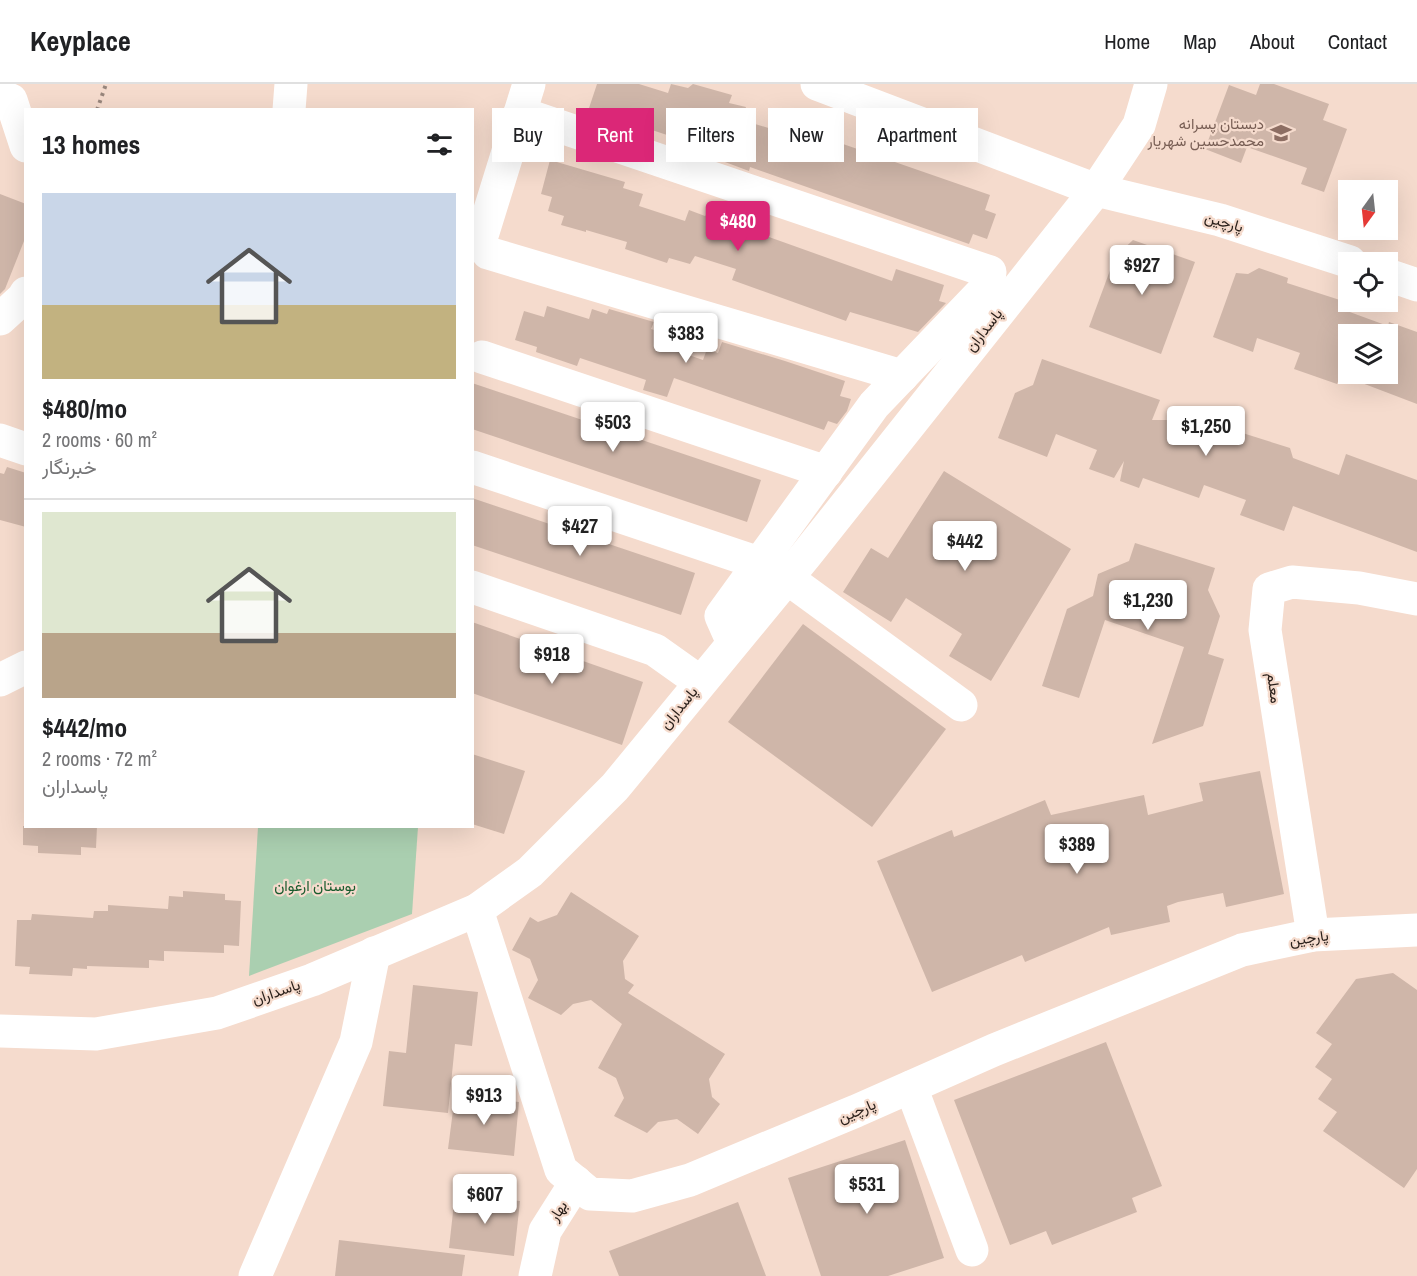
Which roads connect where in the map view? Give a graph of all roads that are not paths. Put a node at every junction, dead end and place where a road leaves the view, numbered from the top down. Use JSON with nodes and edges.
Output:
{"nodes":[{"id":1,"x":291,"y":84,"type":"edge"},
{"id":2,"x":817,"y":84,"type":"edge"},
{"id":3,"x":1151,"y":84,"type":"edge"},
{"id":4,"x":0,"y":96,"type":"edge"},
{"id":5,"x":524,"y":99,"type":"edge"},
{"id":6,"x":289,"y":108,"type":"edge"},
{"id":7,"x":24,"y":141,"type":"edge"},
{"id":8,"x":1096,"y":190,"type":"junction"},
{"id":9,"x":1338,"y":258,"type":"edge"},
{"id":10,"x":1398,"y":278,"type":"edge"},
{"id":11,"x":1417,"y":285,"type":"edge"},
{"id":12,"x":24,"y":296,"type":"edge"},
{"id":13,"x":0,"y":319,"type":"edge"},
{"id":14,"x":482,"y":357,"type":"dead end"},
{"id":15,"x":902,"y":376,"type":"junction"},
{"id":16,"x":0,"y":440,"type":"edge"},
{"id":17,"x":24,"y":448,"type":"edge"},
{"id":18,"x":474,"y":468,"type":"edge"},
{"id":19,"x":826,"y":472,"type":"junction"},
{"id":20,"x":773,"y":571,"type":"junction"},
{"id":21,"x":474,"y":588,"type":"edge"},
{"id":22,"x":1417,"y":599,"type":"edge"},
{"id":23,"x":24,"y":668,"type":"edge"},
{"id":24,"x":0,"y":680,"type":"edge"},
{"id":25,"x":700,"y":682,"type":"junction"},
{"id":26,"x":961,"y":705,"type":"dead end"},
{"id":27,"x":477,"y":910,"type":"junction"},
{"id":28,"x":1417,"y":930,"type":"edge"},
{"id":29,"x":1313,"y":935,"type":"junction"},
{"id":30,"x":374,"y":952,"type":"junction"},
{"id":31,"x":0,"y":1031,"type":"edge"},
{"id":32,"x":911,"y":1087,"type":"junction"},
{"id":33,"x":576,"y":1182,"type":"junction"},
{"id":34,"x":972,"y":1250,"type":"dead end"},
{"id":35,"x":255,"y":1276,"type":"edge"},
{"id":36,"x":535,"y":1276,"type":"edge"}],
"edges":[{"from":1,"to":6,"type":"street"},
{"from":2,"to":8,"type":"street","name":"پارچین"},
{"from":3,"to":8,"type":"street","name":"پاسداران"},
{"from":4,"to":7,"type":"street"},
{"from":5,"to":15,"type":"street"},
{"from":5,"to":15,"type":"street"},
{"from":8,"to":9,"type":"street","name":"پارچین"},
{"from":8,"to":20,"type":"street","name":"پاسداران"},
{"from":10,"to":11,"type":"street"},
{"from":12,"to":13,"type":"street"},
{"from":14,"to":19,"type":"street"},
{"from":15,"to":19,"type":"street"},
{"from":16,"to":17,"type":"street"},
{"from":18,"to":20,"type":"street"},
{"from":19,"to":20,"type":"street"},
{"from":20,"to":25,"type":"street","name":"پاسداران"},
{"from":20,"to":26,"type":"street"},
{"from":21,"to":25,"type":"street"},
{"from":22,"to":29,"type":"street","name":"معلم"},
{"from":23,"to":24,"type":"street"},
{"from":25,"to":27,"type":"street","name":"پاسداران"},
{"from":27,"to":30,"type":"street","name":"پاسداران"},
{"from":27,"to":33,"type":"street","name":"پارچین"},
{"from":28,"to":29,"type":"street","name":"پارچین"},
{"from":29,"to":32,"type":"street","name":"پارچین"},
{"from":30,"to":31,"type":"street","name":"پاسداران"},
{"from":30,"to":35,"type":"street"},
{"from":32,"to":33,"type":"street","name":"پارچین"},
{"from":32,"to":34,"type":"street"},
{"from":33,"to":36,"type":"street","name":"بهار"}]}
